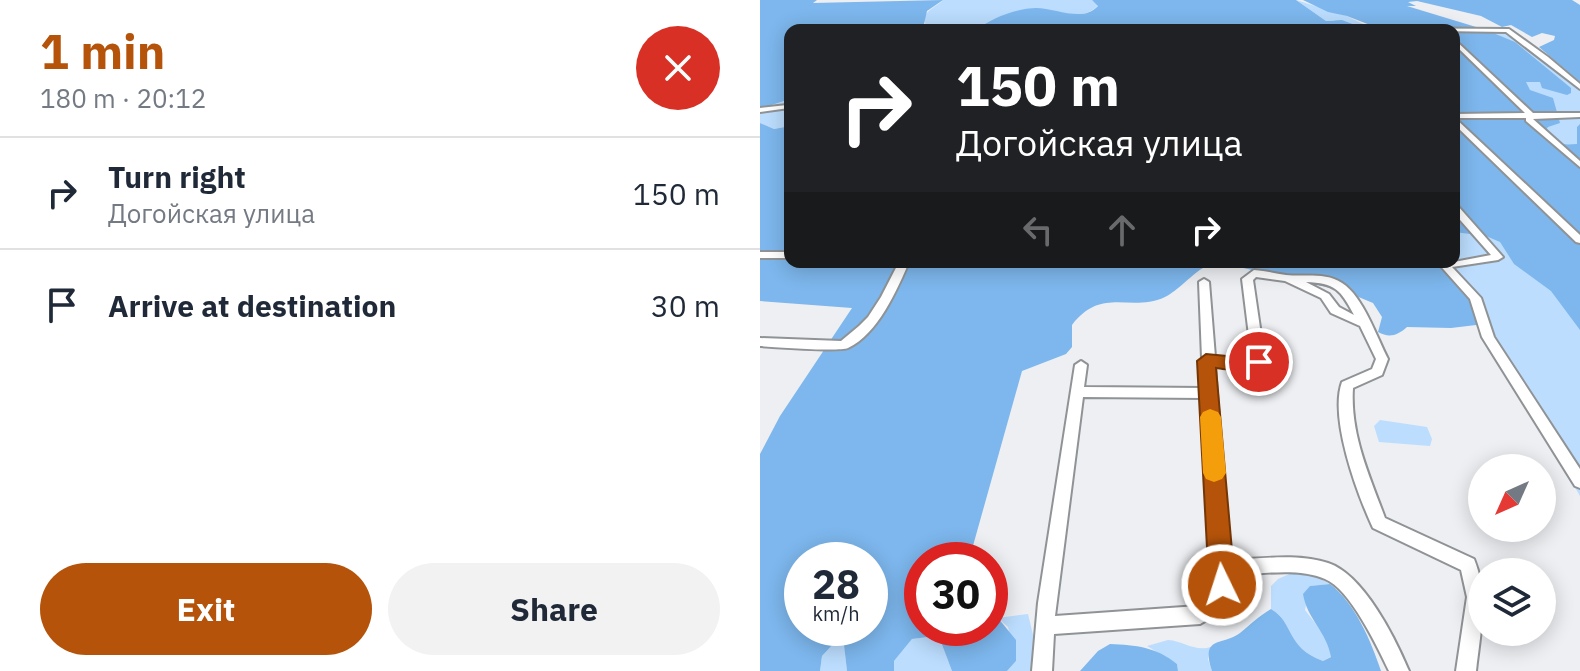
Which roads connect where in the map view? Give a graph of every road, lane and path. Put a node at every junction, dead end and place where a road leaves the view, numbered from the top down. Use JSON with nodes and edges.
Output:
{"nodes":[{"id":1,"x":1460,"y":30,"type":"edge"},
{"id":2,"x":1460,"y":47,"type":"edge"},
{"id":3,"x":1580,"y":87,"type":"edge"},
{"id":4,"x":784,"y":107,"type":"edge"},
{"id":5,"x":760,"y":110,"type":"edge"},
{"id":6,"x":1580,"y":115,"type":"edge"},
{"id":7,"x":1532,"y":116,"type":"junction"},
{"id":8,"x":1460,"y":118,"type":"edge"},
{"id":9,"x":1460,"y":124,"type":"edge"},
{"id":10,"x":1580,"y":165,"type":"edge"},
{"id":11,"x":1460,"y":214,"type":"edge"},
{"id":12,"x":1580,"y":240,"type":"edge"},
{"id":13,"x":760,"y":255,"type":"edge"},
{"id":14,"x":784,"y":255,"type":"edge"},
{"id":15,"x":1460,"y":262,"type":"edge"},
{"id":16,"x":901,"y":268,"type":"edge"},
{"id":17,"x":1448,"y":268,"type":"edge"},
{"id":18,"x":1287,"y":278,"type":"junction"},
{"id":19,"x":1204,"y":282,"type":"dead end"},
{"id":20,"x":1362,"y":323,"type":"junction"},
{"id":21,"x":760,"y":342,"type":"edge"},
{"id":22,"x":1206,"y":361,"type":"junction"},
{"id":23,"x":1081,"y":365,"type":"dead end"},
{"id":24,"x":1076,"y":392,"type":"junction"},
{"id":25,"x":1209,"y":393,"type":"junction"},
{"id":26,"x":1580,"y":482,"type":"edge"},
{"id":27,"x":1221,"y":568,"type":"junction"},
{"id":28,"x":1045,"y":626,"type":"junction"},
{"id":29,"x":1042,"y":671,"type":"edge"},
{"id":30,"x":1399,"y":671,"type":"edge"},
{"id":31,"x":1466,"y":671,"type":"edge"}],
"edges":[{"from":1,"to":3,"type":"street"},
{"from":2,"to":7,"type":"street"},
{"from":4,"to":5,"type":"street"},
{"from":6,"to":7,"type":"street"},
{"from":7,"to":8,"type":"street"},
{"from":7,"to":10,"type":"street"},
{"from":9,"to":12,"type":"street"},
{"from":11,"to":15,"type":"street"},
{"from":13,"to":14,"type":"street"},
{"from":16,"to":21,"type":"street"},
{"from":17,"to":26,"type":"street"},
{"from":18,"to":20,"type":"street"},
{"from":18,"to":20,"type":"street"},
{"from":18,"to":22,"type":"street"},
{"from":19,"to":22,"type":"street"},
{"from":20,"to":31,"type":"street"},
{"from":22,"to":25,"type":"street"},
{"from":23,"to":24,"type":"street"},
{"from":24,"to":25,"type":"street"},
{"from":24,"to":28,"type":"street"},
{"from":25,"to":27,"type":"street"},
{"from":27,"to":28,"type":"street"},
{"from":27,"to":30,"type":"street"},
{"from":28,"to":29,"type":"street"}]}
